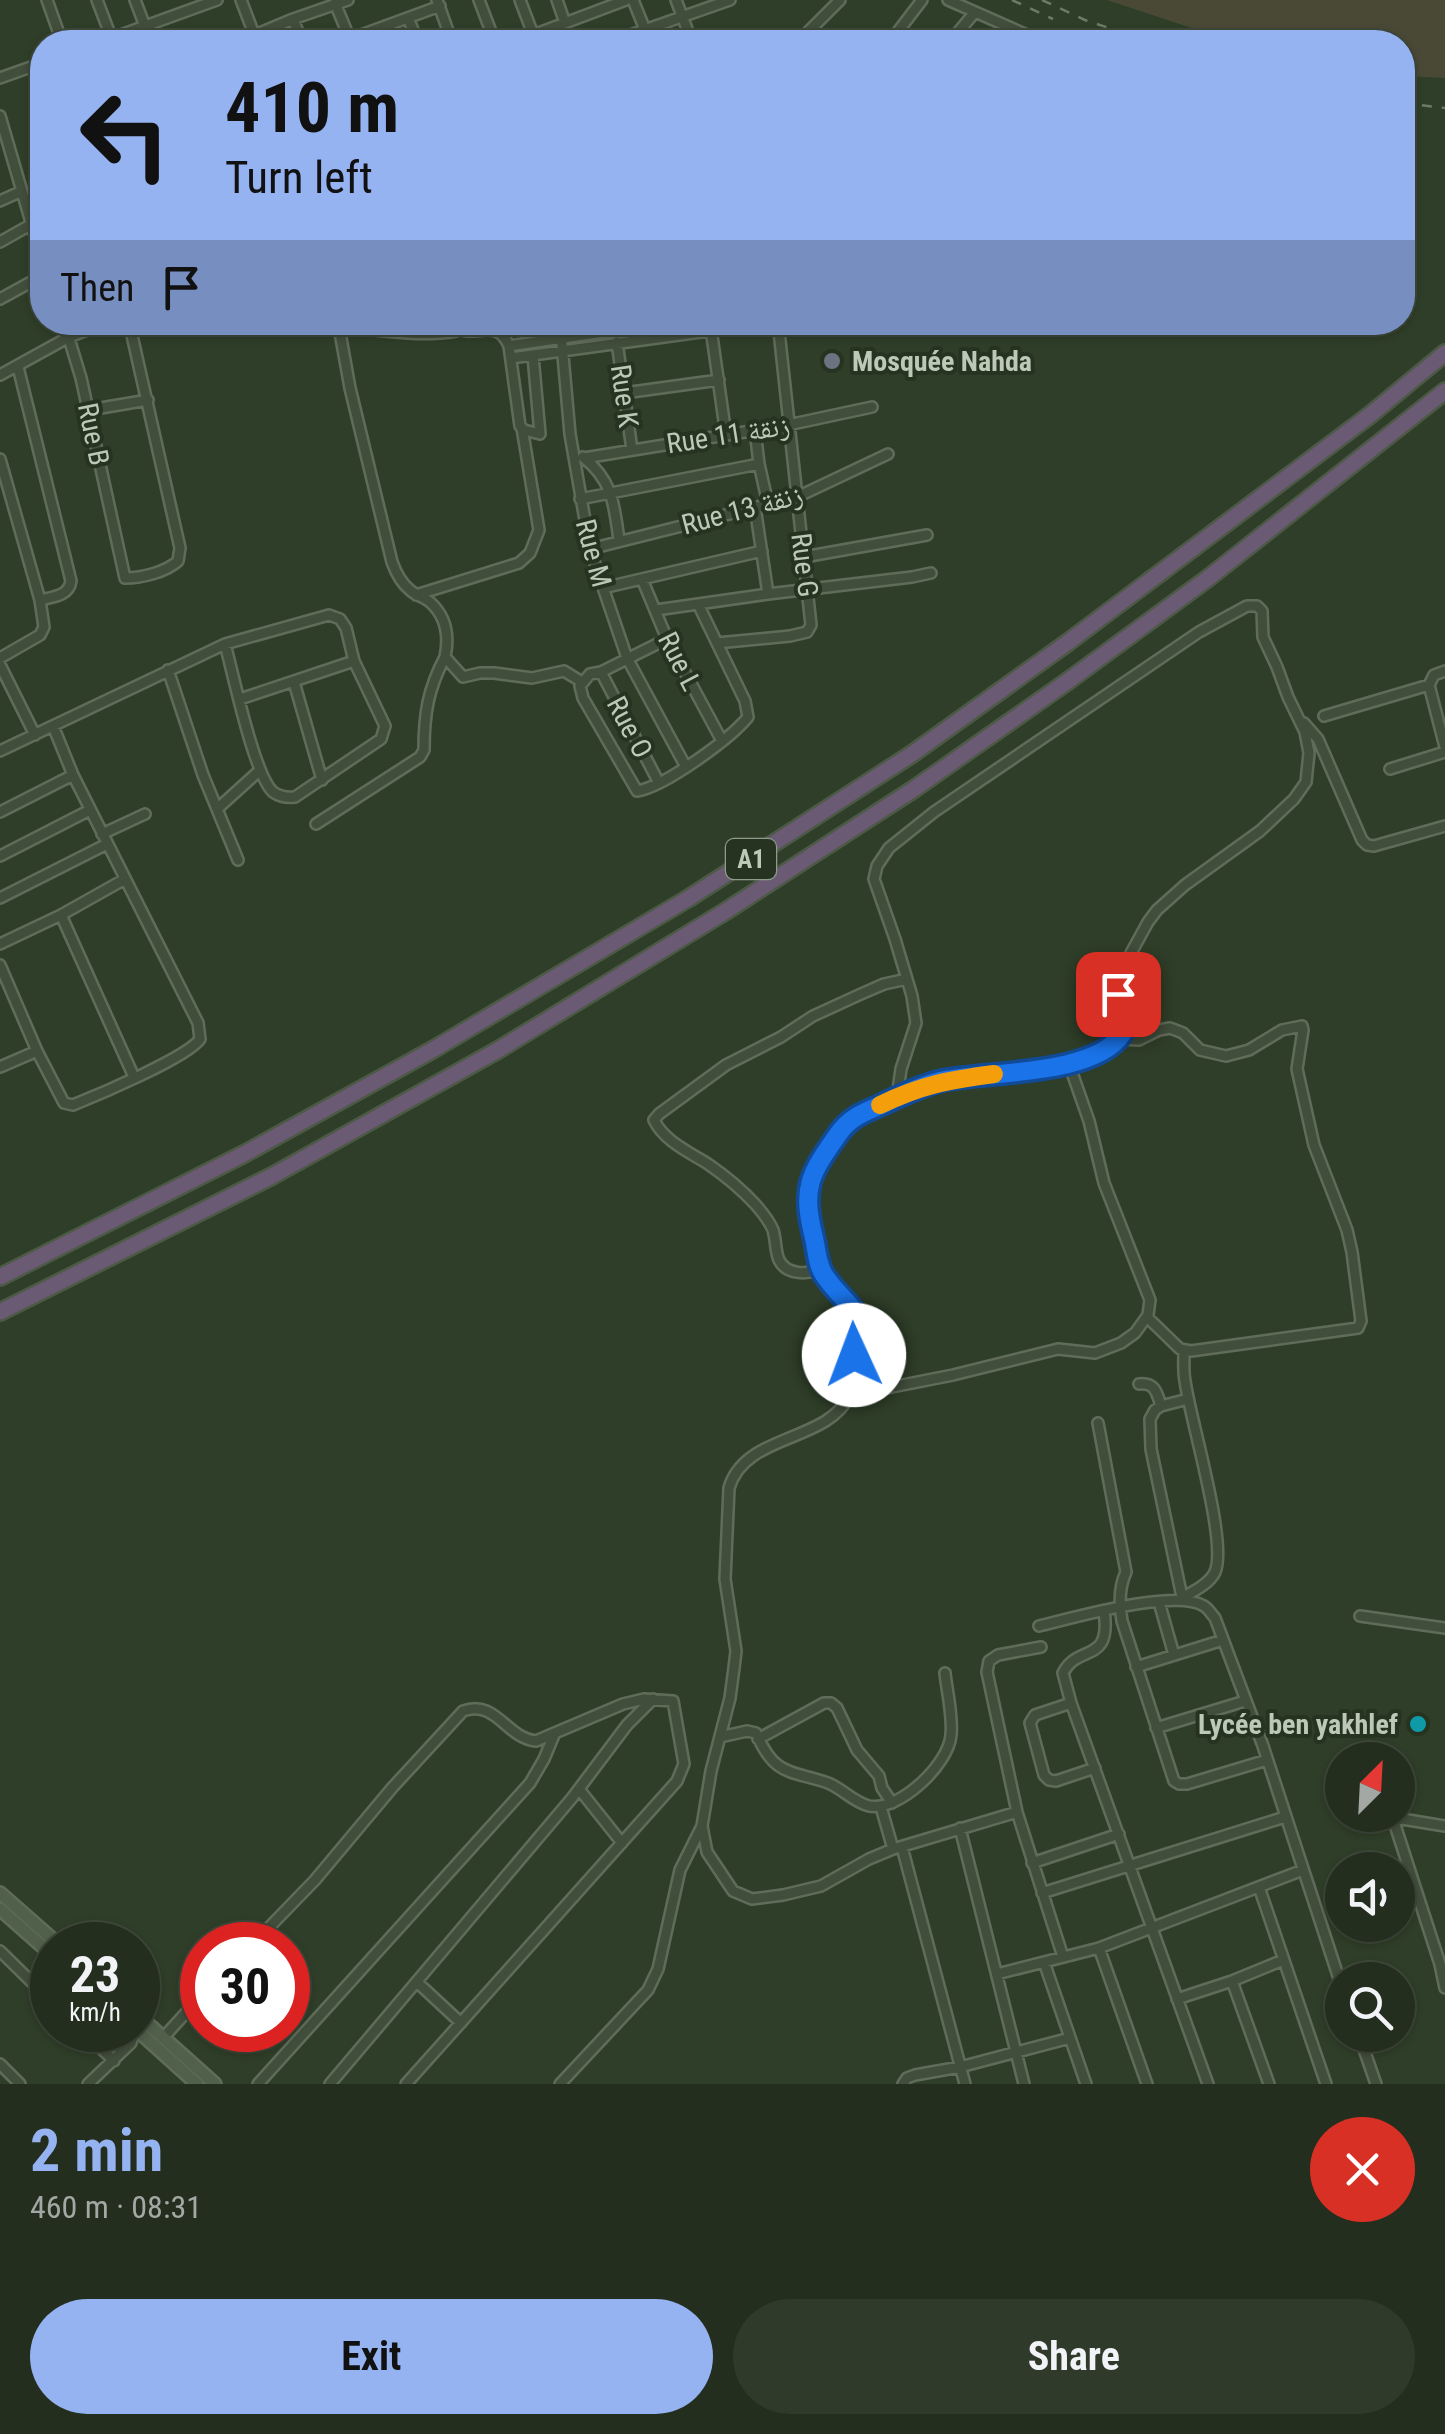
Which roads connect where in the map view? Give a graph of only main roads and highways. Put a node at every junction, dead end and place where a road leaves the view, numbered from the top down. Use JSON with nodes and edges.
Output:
{"nodes":[{"id":1,"x":1445,"y":353,"type":"edge"},
{"id":2,"x":1445,"y":391,"type":"edge"},
{"id":3,"x":0,"y":1277,"type":"edge"},
{"id":4,"x":0,"y":1312,"type":"edge"}],
"edges":[{"from":1,"to":3,"type":"highway","number":"A1"},
{"from":2,"to":4,"type":"highway","number":"A1"}]}
